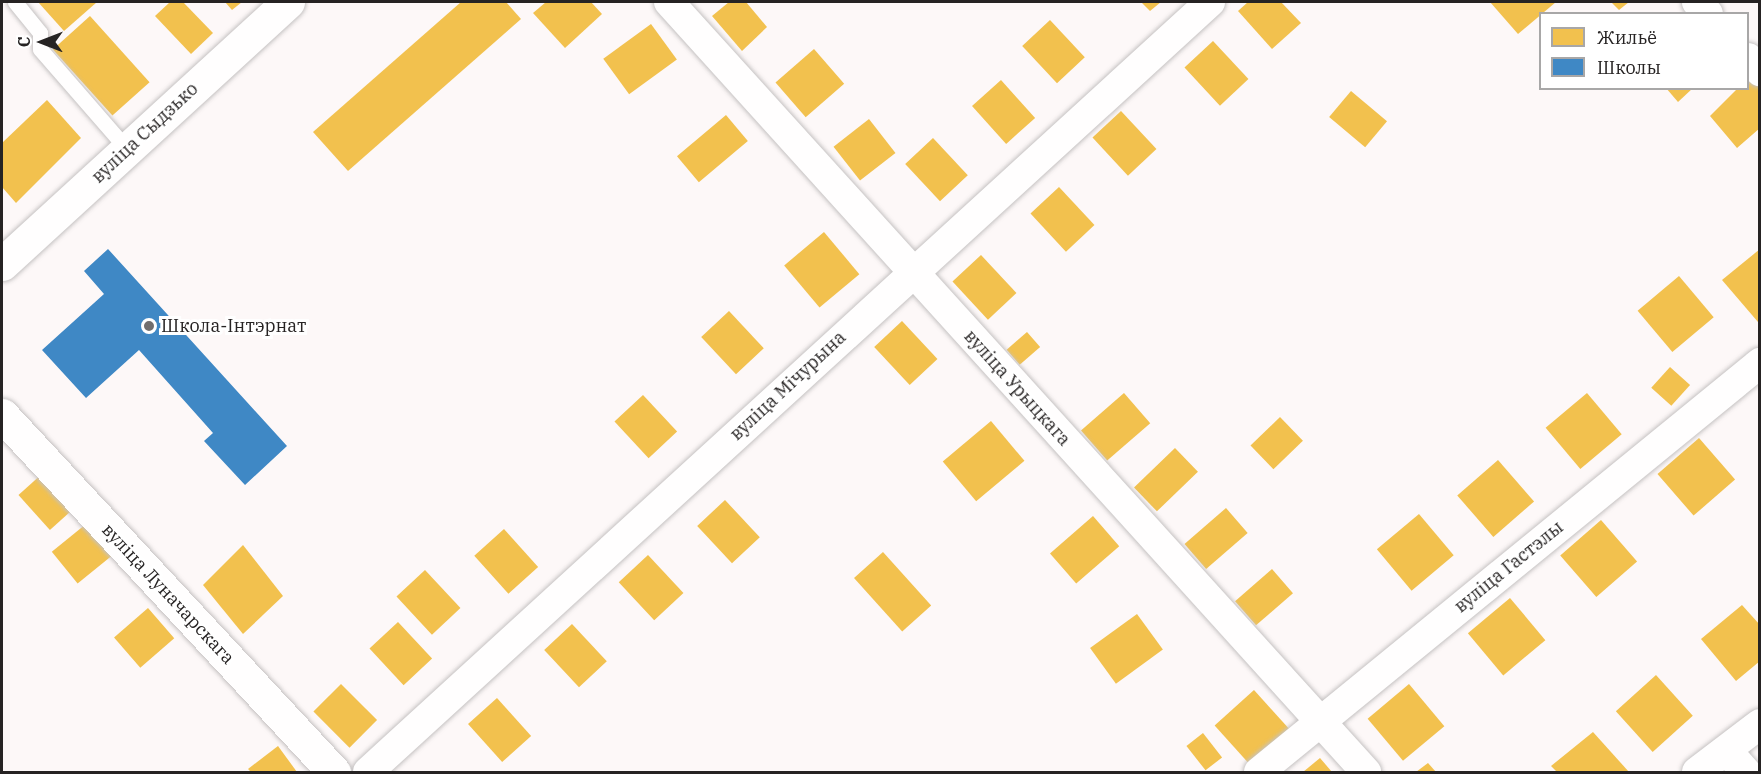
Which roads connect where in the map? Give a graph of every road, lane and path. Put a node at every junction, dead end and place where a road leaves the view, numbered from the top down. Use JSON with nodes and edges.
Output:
{"nodes":[{"id":1,"x":15,"y":2,"type":"edge"},
{"id":2,"x":288,"y":2,"type":"edge"},
{"id":3,"x":669,"y":2,"type":"edge"},
{"id":4,"x":1210,"y":2,"type":"edge"},
{"id":5,"x":1749,"y":59,"type":"edge"},
{"id":6,"x":1760,"y":71,"type":"edge"},
{"id":7,"x":127,"y":149,"type":"junction"},
{"id":8,"x":2,"y":264,"type":"edge"},
{"id":9,"x":912,"y":272,"type":"junction"},
{"id":10,"x":1760,"y":363,"type":"edge"},
{"id":11,"x":2,"y":415,"type":"edge"},
{"id":12,"x":1320,"y":720,"type":"junction"},
{"id":13,"x":1760,"y":724,"type":"edge"},
{"id":14,"x":1737,"y":762,"type":"edge"},
{"id":15,"x":334,"y":772,"type":"edge"},
{"id":16,"x":368,"y":772,"type":"edge"},
{"id":17,"x":1259,"y":772,"type":"edge"},
{"id":18,"x":1366,"y":772,"type":"edge"},
{"id":19,"x":1697,"y":772,"type":"edge"}],
"edges":[{"from":1,"to":7,"type":"lane"},
{"from":2,"to":7,"type":"street","name":"вуліца Сыдзько"},
{"from":3,"to":9,"type":"street","name":"вуліца Урыцкага"},
{"from":4,"to":9,"type":"street","name":"вуліца Мічурына"},
{"from":5,"to":6,"type":"street"},
{"from":7,"to":8,"type":"street","name":"вуліца Сыдзько"},
{"from":9,"to":12,"type":"street","name":"вуліца Урыцкага"},
{"from":9,"to":16,"type":"street","name":"вуліца Мічурына"},
{"from":10,"to":12,"type":"street","name":"вуліца Гастэлы"},
{"from":11,"to":15,"type":"street","name":"вуліца Луначарскага"},
{"from":12,"to":17,"type":"street","name":"вуліца Гастэлы"},
{"from":12,"to":18,"type":"street","name":"вуліца Урыцкага"},
{"from":13,"to":14,"type":"street"},
{"from":14,"to":19,"type":"street"}]}
